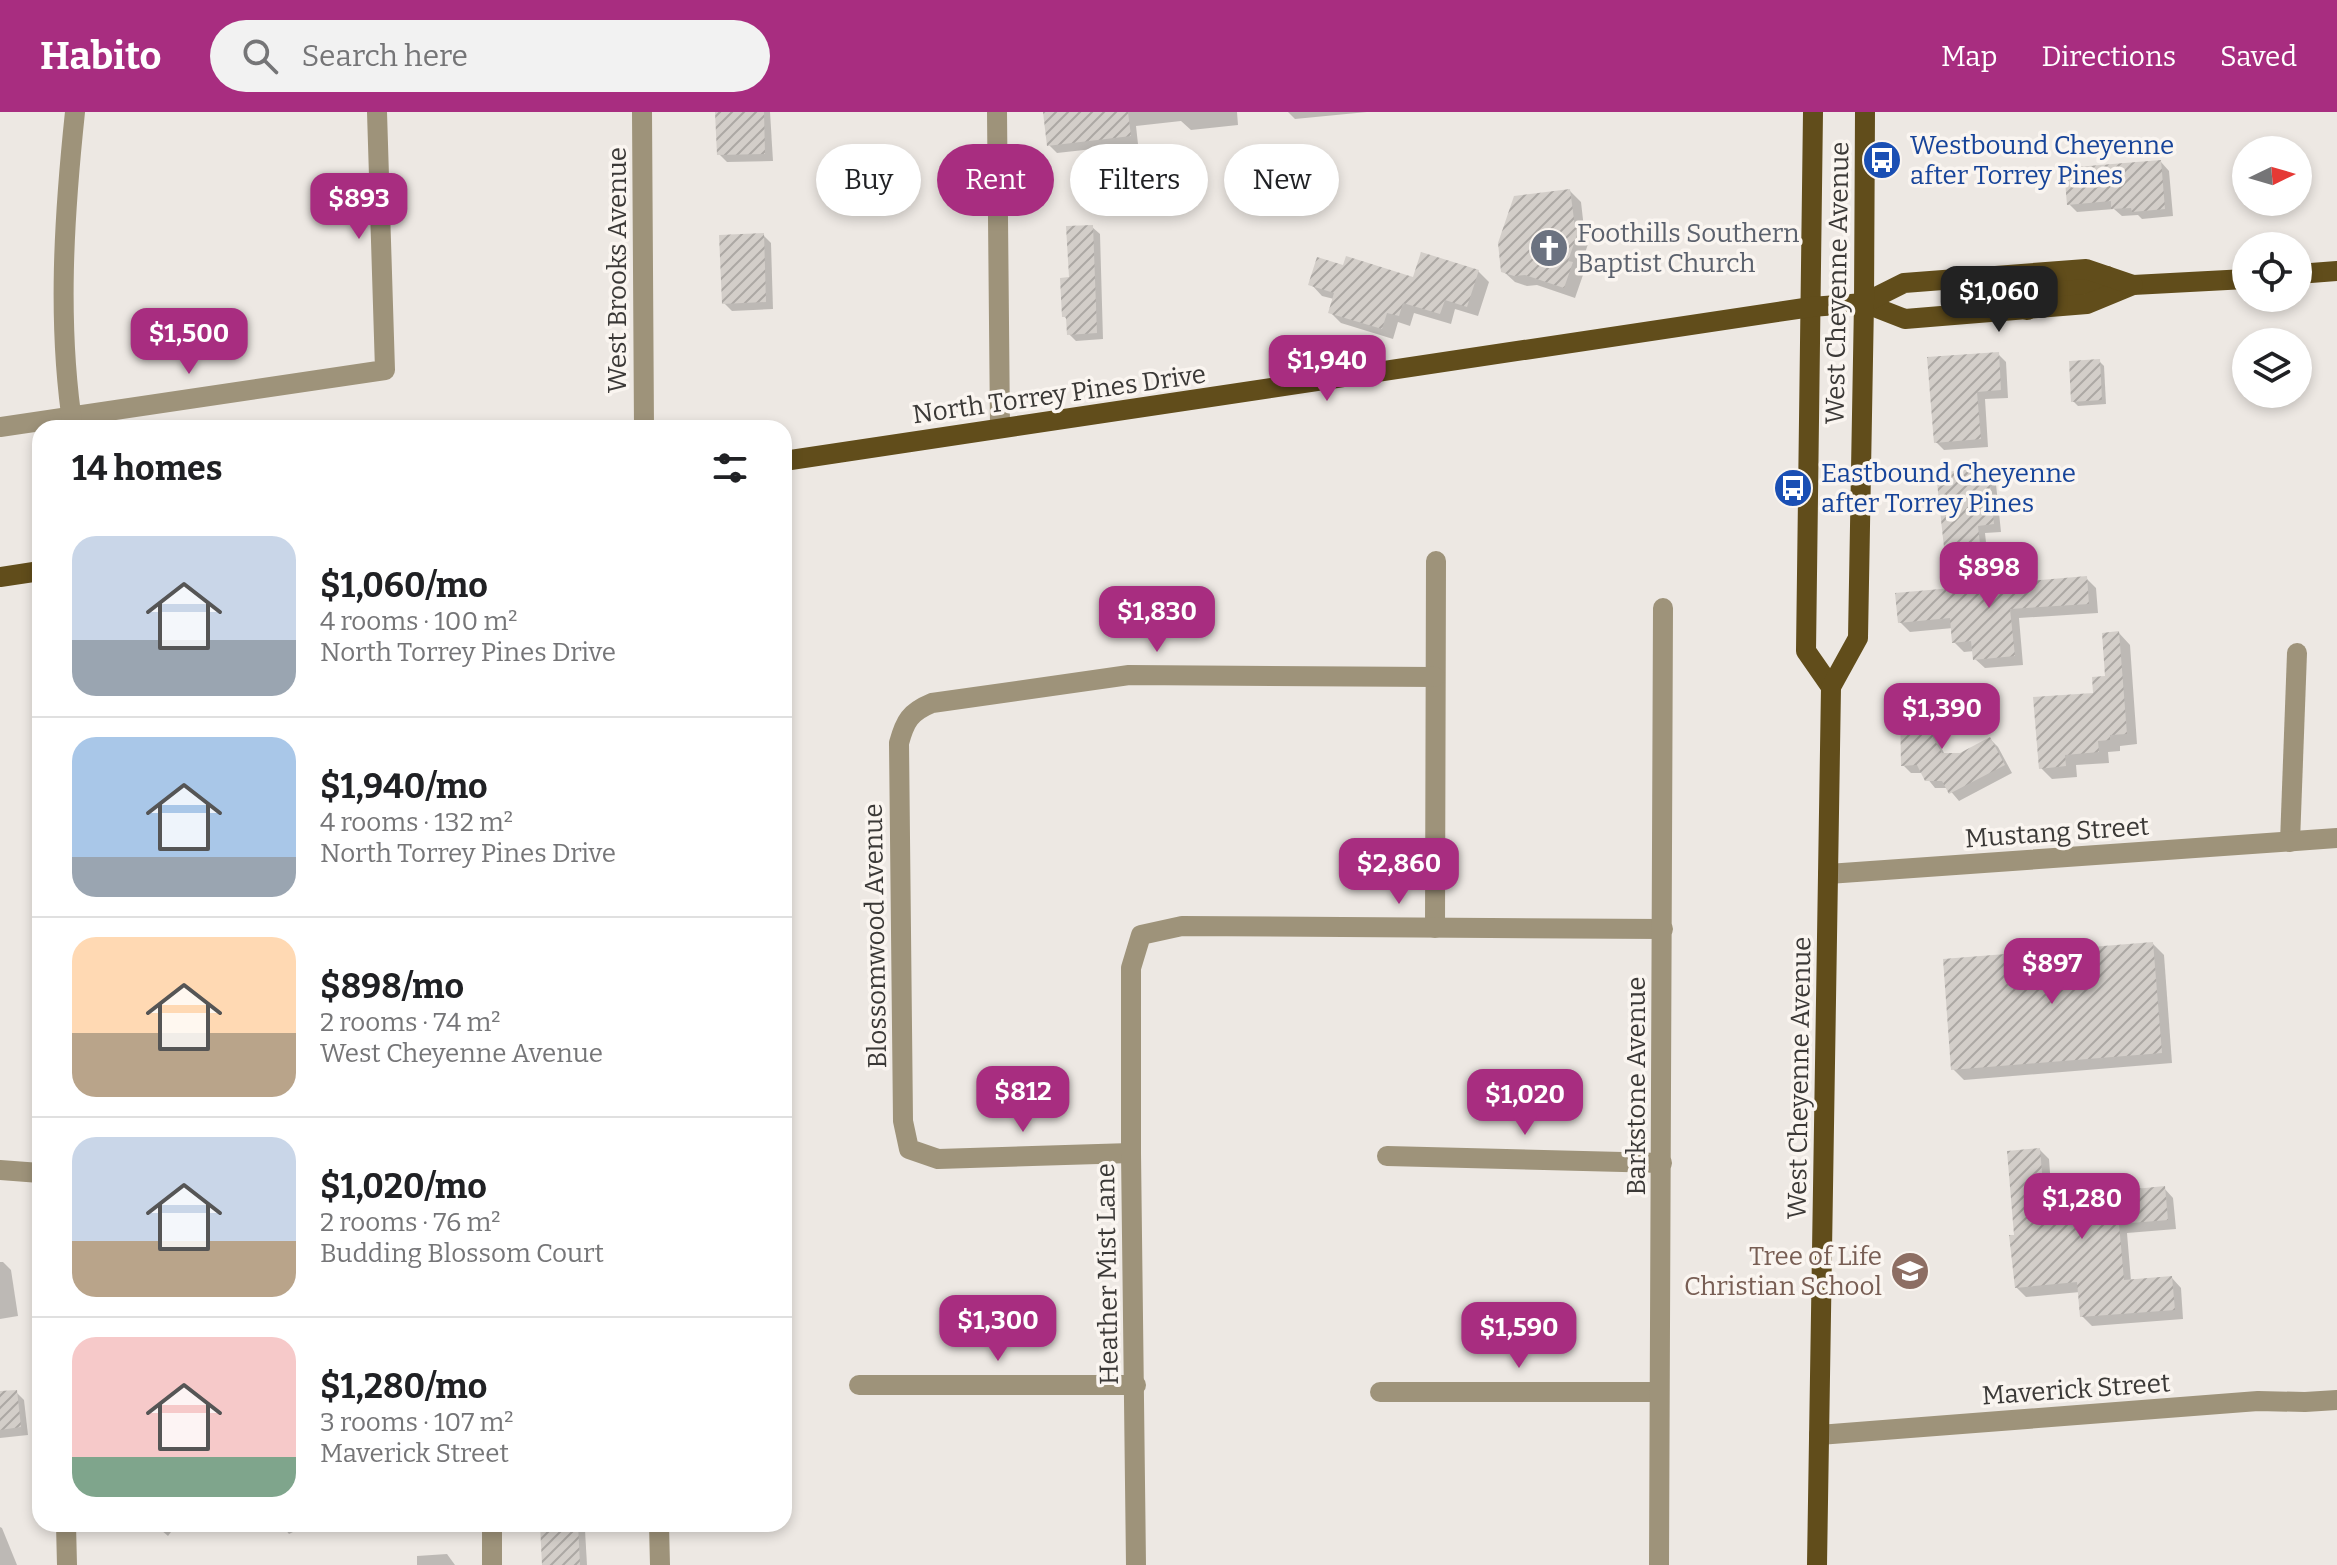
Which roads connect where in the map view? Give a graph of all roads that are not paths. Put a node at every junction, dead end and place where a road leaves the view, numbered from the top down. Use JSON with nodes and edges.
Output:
{"nodes":[{"id":1,"x":75,"y":112,"type":"edge"},
{"id":2,"x":377,"y":112,"type":"edge"},
{"id":3,"x":642,"y":112,"type":"edge"},
{"id":4,"x":997,"y":112,"type":"edge"},
{"id":5,"x":1813,"y":112,"type":"edge"},
{"id":6,"x":1865,"y":112,"type":"edge"},
{"id":7,"x":2337,"y":271,"type":"edge"},
{"id":8,"x":2312,"y":273,"type":"edge"},
{"id":9,"x":2107,"y":276,"type":"junction"},
{"id":10,"x":1949,"y":280,"type":"junction"},
{"id":11,"x":2232,"y":280,"type":"edge"},
{"id":12,"x":2133,"y":285,"type":"junction"},
{"id":13,"x":1864,"y":303,"type":"junction"},
{"id":14,"x":1811,"y":307,"type":"junction"},
{"id":15,"x":2027,"y":310,"type":"junction"},
{"id":16,"x":72,"y":420,"type":"edge"},
{"id":17,"x":84,"y":420,"type":"edge"},
{"id":18,"x":644,"y":420,"type":"edge"},
{"id":19,"x":32,"y":425,"type":"edge"},
{"id":20,"x":0,"y":427,"type":"edge"},
{"id":21,"x":1000,"y":428,"type":"junction"},
{"id":22,"x":792,"y":460,"type":"edge"},
{"id":23,"x":1436,"y":561,"type":"dead end"},
{"id":24,"x":32,"y":572,"type":"edge"},
{"id":25,"x":0,"y":577,"type":"edge"},
{"id":26,"x":1663,"y":608,"type":"dead end"},
{"id":27,"x":2297,"y":653,"type":"dead end"},
{"id":28,"x":1435,"y":677,"type":"junction"},
{"id":29,"x":1831,"y":687,"type":"junction"},
{"id":30,"x":2337,"y":838,"type":"edge"},
{"id":31,"x":2290,"y":842,"type":"junction"},
{"id":32,"x":1828,"y":874,"type":"junction"},
{"id":33,"x":1435,"y":928,"type":"junction"},
{"id":34,"x":1663,"y":929,"type":"junction"},
{"id":35,"x":1131,"y":1153,"type":"junction"},
{"id":36,"x":1387,"y":1156,"type":"dead end"},
{"id":37,"x":1662,"y":1163,"type":"junction"},
{"id":38,"x":0,"y":1170,"type":"edge"},
{"id":39,"x":32,"y":1172,"type":"edge"},
{"id":40,"x":859,"y":1385,"type":"dead end"},
{"id":41,"x":1136,"y":1385,"type":"junction"},
{"id":42,"x":1380,"y":1392,"type":"dead end"},
{"id":43,"x":1658,"y":1392,"type":"junction"},
{"id":44,"x":2337,"y":1400,"type":"edge"},
{"id":45,"x":1819,"y":1435,"type":"junction"},
{"id":46,"x":66,"y":1532,"type":"edge"},
{"id":47,"x":492,"y":1532,"type":"edge"},
{"id":48,"x":659,"y":1532,"type":"edge"},
{"id":49,"x":67,"y":1565,"type":"edge"},
{"id":50,"x":492,"y":1565,"type":"edge"},
{"id":51,"x":660,"y":1565,"type":"edge"},
{"id":52,"x":1136,"y":1565,"type":"edge"},
{"id":53,"x":1659,"y":1565,"type":"edge"},
{"id":54,"x":1817,"y":1565,"type":"edge"}],
"edges":[{"from":1,"to":16,"type":"street"},
{"from":2,"to":17,"type":"street"},
{"from":3,"to":18,"type":"street","name":"West Brooks Avenue"},
{"from":4,"to":21,"type":"street"},
{"from":5,"to":14,"type":"main road","name":"West Cheyenne Avenue"},
{"from":6,"to":13,"type":"main road","name":"West Cheyenne Avenue"},
{"from":7,"to":8,"type":"main road"},
{"from":9,"to":10,"type":"main road","name":"North Torrey Pines Drive"},
{"from":9,"to":12,"type":"main road","name":"North Torrey Pines Drive"},
{"from":9,"to":15,"type":"main road"},
{"from":10,"to":13,"type":"main road","name":"North Torrey Pines Drive"},
{"from":10,"to":15,"type":"main road"},
{"from":11,"to":12,"type":"main road","name":"North Torrey Pines Drive"},
{"from":12,"to":15,"type":"main road","name":"North Torrey Pines Drive"},
{"from":13,"to":14,"type":"main road","name":"North Torrey Pines Drive"},
{"from":13,"to":15,"type":"main road","name":"North Torrey Pines Drive"},
{"from":13,"to":29,"type":"main road","name":"West Cheyenne Avenue"},
{"from":14,"to":21,"type":"main road","name":"North Torrey Pines Drive"},
{"from":14,"to":29,"type":"main road","name":"West Cheyenne Avenue"},
{"from":19,"to":20,"type":"street"},
{"from":21,"to":22,"type":"main road","name":"North Torrey Pines Drive"},
{"from":23,"to":28,"type":"street"},
{"from":24,"to":25,"type":"main road"},
{"from":26,"to":34,"type":"street","name":"Barkstone Avenue"},
{"from":27,"to":31,"type":"street"},
{"from":28,"to":33,"type":"street"},
{"from":28,"to":35,"type":"street","name":"Blossomwood Avenue"},
{"from":29,"to":32,"type":"main road","name":"West Cheyenne Avenue"},
{"from":30,"to":31,"type":"street","name":"Mustang Street"},
{"from":31,"to":32,"type":"street","name":"Mustang Street"},
{"from":32,"to":45,"type":"main road","name":"West Cheyenne Avenue"},
{"from":33,"to":34,"type":"street"},
{"from":33,"to":35,"type":"street","name":"Heather Mist Lane"},
{"from":34,"to":37,"type":"street","name":"Barkstone Avenue"},
{"from":35,"to":41,"type":"street","name":"Heather Mist Lane"},
{"from":36,"to":37,"type":"street"},
{"from":37,"to":43,"type":"street","name":"Barkstone Avenue"},
{"from":38,"to":39,"type":"street"},
{"from":40,"to":41,"type":"street"},
{"from":41,"to":52,"type":"street","name":"Heather Mist Lane"},
{"from":42,"to":43,"type":"street"},
{"from":43,"to":53,"type":"street","name":"Barkstone Avenue"},
{"from":44,"to":45,"type":"street","name":"Maverick Street"},
{"from":45,"to":54,"type":"main road","name":"West Cheyenne Avenue"},
{"from":46,"to":49,"type":"street"},
{"from":47,"to":50,"type":"street"},
{"from":48,"to":51,"type":"street"}]}
